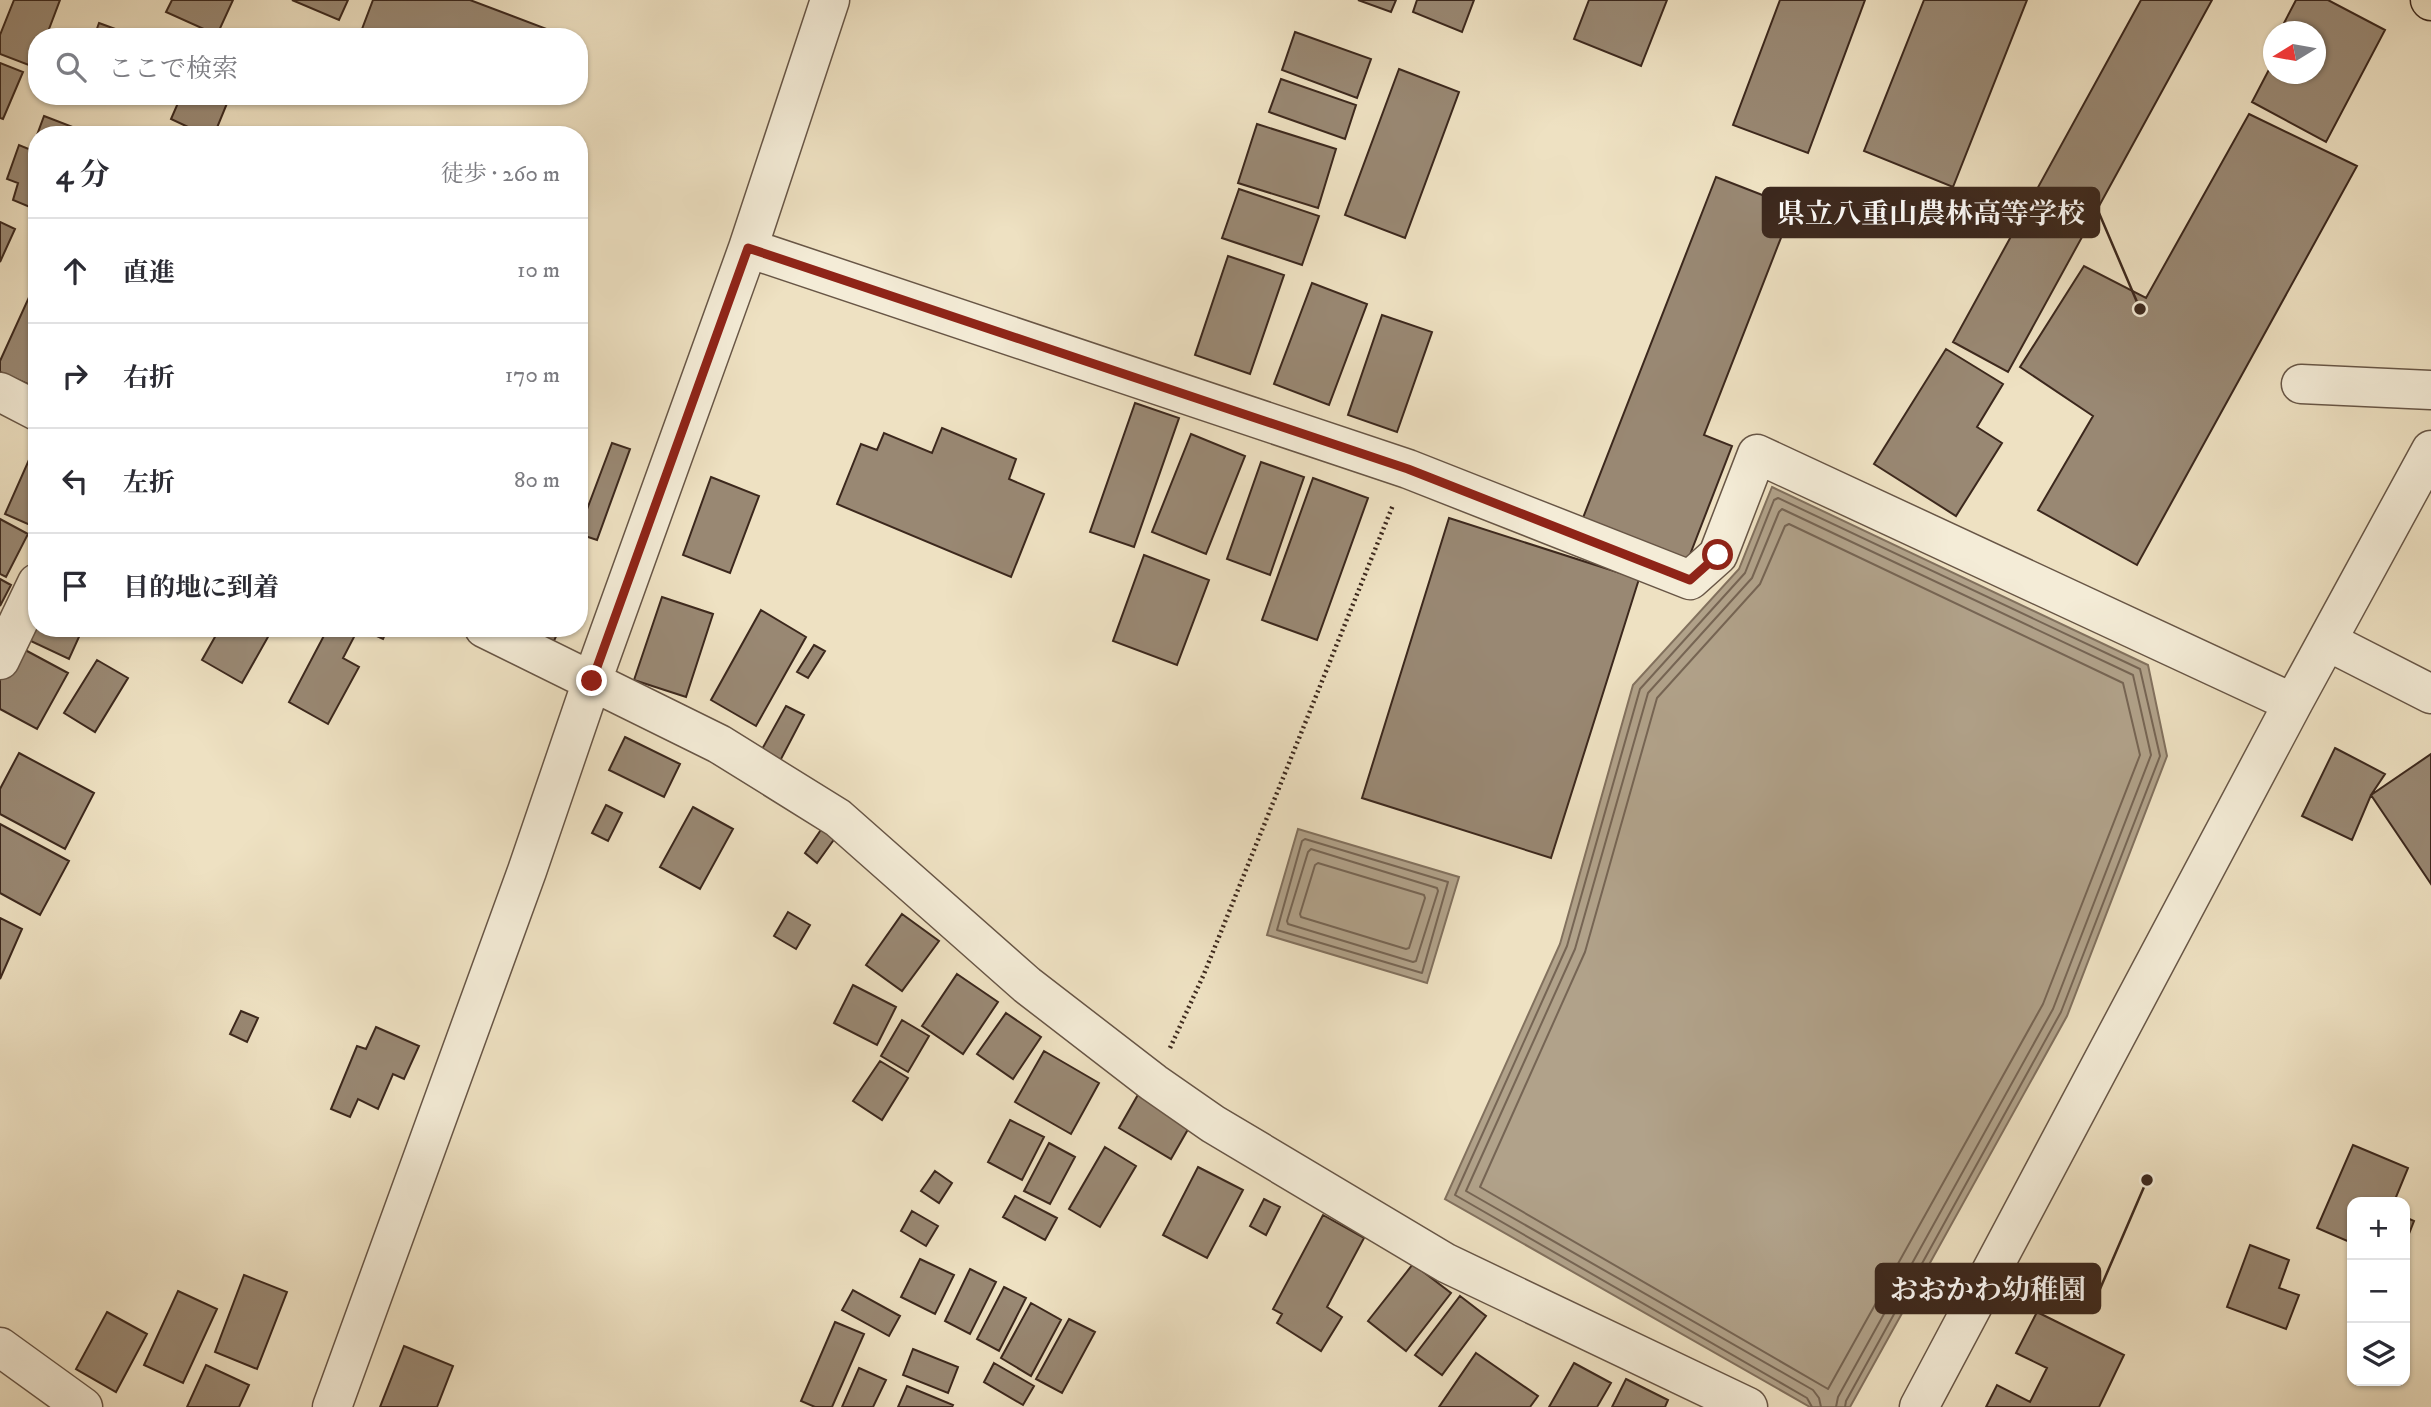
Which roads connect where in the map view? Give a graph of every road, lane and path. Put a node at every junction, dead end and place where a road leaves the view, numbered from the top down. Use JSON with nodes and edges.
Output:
{"nodes":[{"id":1,"x":830,"y":0,"type":"edge"},
{"id":2,"x":748,"y":248,"type":"junction"},
{"id":3,"x":2301,"y":384,"type":"dead end"},
{"id":4,"x":2431,"y":390,"type":"edge"},
{"id":5,"x":0,"y":392,"type":"edge"},
{"id":6,"x":28,"y":406,"type":"edge"},
{"id":7,"x":2431,"y":450,"type":"edge"},
{"id":8,"x":1408,"y":469,"type":"junction"},
{"id":9,"x":28,"y":602,"type":"edge"},
{"id":10,"x":502,"y":637,"type":"edge"},
{"id":11,"x":2327,"y":641,"type":"junction"},
{"id":12,"x":0,"y":660,"type":"edge"},
{"id":13,"x":592,"y":681,"type":"junction"},
{"id":14,"x":2431,"y":694,"type":"edge"},
{"id":15,"x":2293,"y":703,"type":"junction"},
{"id":16,"x":1154,"y":1083,"type":"junction"},
{"id":17,"x":0,"y":1347,"type":"edge"},
{"id":18,"x":83,"y":1407,"type":"edge"},
{"id":19,"x":332,"y":1407,"type":"edge"},
{"id":20,"x":1748,"y":1407,"type":"edge"},
{"id":21,"x":1919,"y":1407,"type":"edge"}],
"edges":[{"from":1,"to":2,"type":"street"},
{"from":2,"to":8,"type":"street"},
{"from":2,"to":13,"type":"street"},
{"from":3,"to":4,"type":"street"},
{"from":5,"to":6,"type":"street"},
{"from":7,"to":11,"type":"street"},
{"from":8,"to":15,"type":"street"},
{"from":8,"to":16,"type":"path"},
{"from":9,"to":12,"type":"street"},
{"from":10,"to":13,"type":"street"},
{"from":11,"to":14,"type":"street"},
{"from":11,"to":15,"type":"street"},
{"from":13,"to":16,"type":"street"},
{"from":13,"to":19,"type":"street"},
{"from":15,"to":21,"type":"street"},
{"from":16,"to":20,"type":"street"},
{"from":17,"to":18,"type":"street"}]}
